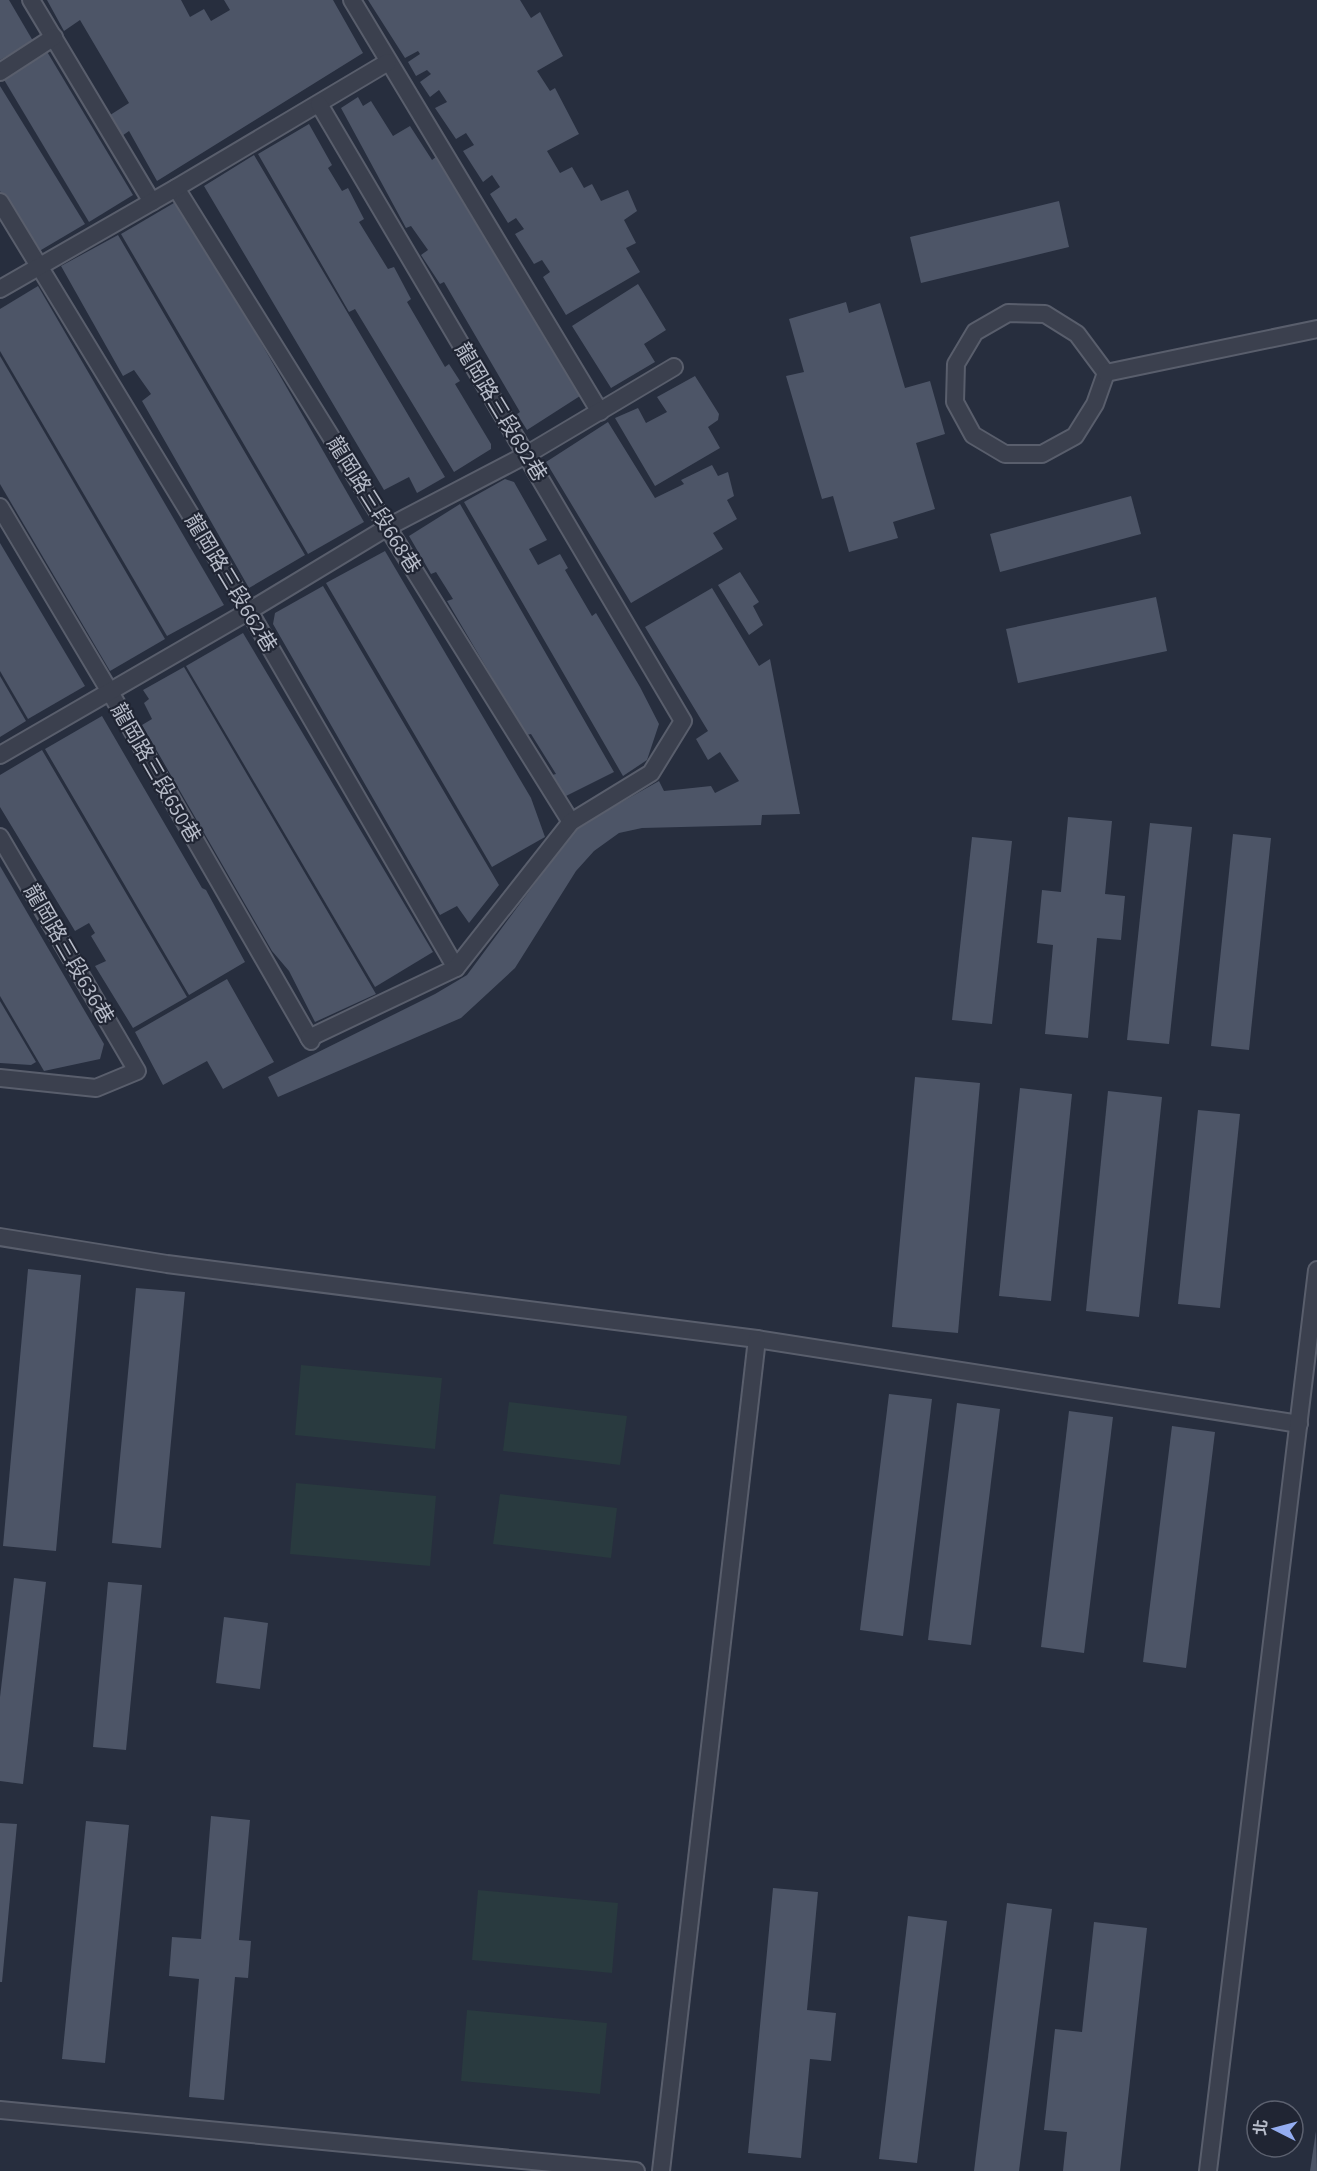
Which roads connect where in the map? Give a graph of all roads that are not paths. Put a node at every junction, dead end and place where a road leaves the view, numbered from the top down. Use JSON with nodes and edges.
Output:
{"nodes":[{"id":1,"x":31,"y":0,"type":"edge"},
{"id":2,"x":352,"y":0,"type":"edge"},
{"id":3,"x":54,"y":37,"type":"junction"},
{"id":4,"x":388,"y":62,"type":"junction"},
{"id":5,"x":0,"y":72,"type":"edge"},
{"id":6,"x":319,"y":104,"type":"junction"},
{"id":7,"x":176,"y":188,"type":"junction"},
{"id":8,"x":0,"y":202,"type":"edge"},
{"id":9,"x":152,"y":202,"type":"junction"},
{"id":10,"x":39,"y":266,"type":"junction"},
{"id":11,"x":0,"y":289,"type":"edge"},
{"id":12,"x":1317,"y":329,"type":"edge"},
{"id":13,"x":674,"y":367,"type":"dead end"},
{"id":14,"x":1106,"y":373,"type":"junction"},
{"id":15,"x":600,"y":412,"type":"junction"},
{"id":16,"x":526,"y":455,"type":"junction"},
{"id":17,"x":0,"y":507,"type":"edge"},
{"id":18,"x":388,"y":527,"type":"junction"},
{"id":19,"x":249,"y":611,"type":"junction"},
{"id":20,"x":110,"y":692,"type":"junction"},
{"id":21,"x":0,"y":755,"type":"edge"},
{"id":22,"x":571,"y":822,"type":"junction"},
{"id":23,"x":0,"y":837,"type":"edge"},
{"id":24,"x":456,"y":968,"type":"junction"},
{"id":25,"x":0,"y":1078,"type":"edge"},
{"id":26,"x":0,"y":1237,"type":"edge"},
{"id":27,"x":1317,"y":1269,"type":"edge"},
{"id":28,"x":757,"y":1339,"type":"junction"},
{"id":29,"x":1299,"y":1424,"type":"junction"},
{"id":30,"x":0,"y":2110,"type":"edge"},
{"id":31,"x":636,"y":2171,"type":"edge"},
{"id":32,"x":661,"y":2171,"type":"edge"},
{"id":33,"x":1208,"y":2171,"type":"edge"}],
"edges":[{"from":1,"to":3,"type":"lane"},
{"from":2,"to":4,"type":"lane"},
{"from":3,"to":5,"type":"lane"},
{"from":3,"to":9,"type":"lane"},
{"from":4,"to":6,"type":"lane"},
{"from":4,"to":15,"type":"lane"},
{"from":6,"to":7,"type":"lane"},
{"from":6,"to":16,"type":"lane","name":"龍岡路三段692巷"},
{"from":7,"to":9,"type":"lane"},
{"from":7,"to":18,"type":"lane","name":"龍岡路三段668巷"},
{"from":8,"to":10,"type":"lane","name":"龍岡路三段662巷"},
{"from":9,"to":10,"type":"lane"},
{"from":10,"to":11,"type":"lane"},
{"from":10,"to":19,"type":"lane","name":"龍岡路三段662巷"},
{"from":12,"to":14,"type":"lane"},
{"from":13,"to":15,"type":"lane"},
{"from":14,"to":14,"type":"lane"},
{"from":15,"to":16,"type":"lane"},
{"from":16,"to":18,"type":"lane"},
{"from":16,"to":22,"type":"lane","name":"龍岡路三段692巷"},
{"from":17,"to":20,"type":"lane","name":"龍岡路三段650巷"},
{"from":18,"to":19,"type":"lane"},
{"from":18,"to":22,"type":"lane","name":"龍岡路三段668巷"},
{"from":19,"to":20,"type":"lane"},
{"from":19,"to":24,"type":"lane","name":"龍岡路三段662巷"},
{"from":20,"to":21,"type":"lane"},
{"from":20,"to":24,"type":"lane","name":"龍岡路三段650巷"},
{"from":22,"to":24,"type":"lane"},
{"from":23,"to":25,"type":"lane","name":"龍岡路三段636巷"},
{"from":26,"to":28,"type":"lane"},
{"from":27,"to":29,"type":"lane"},
{"from":28,"to":29,"type":"lane"},
{"from":28,"to":32,"type":"lane"},
{"from":29,"to":33,"type":"lane"},
{"from":30,"to":31,"type":"lane"}]}
